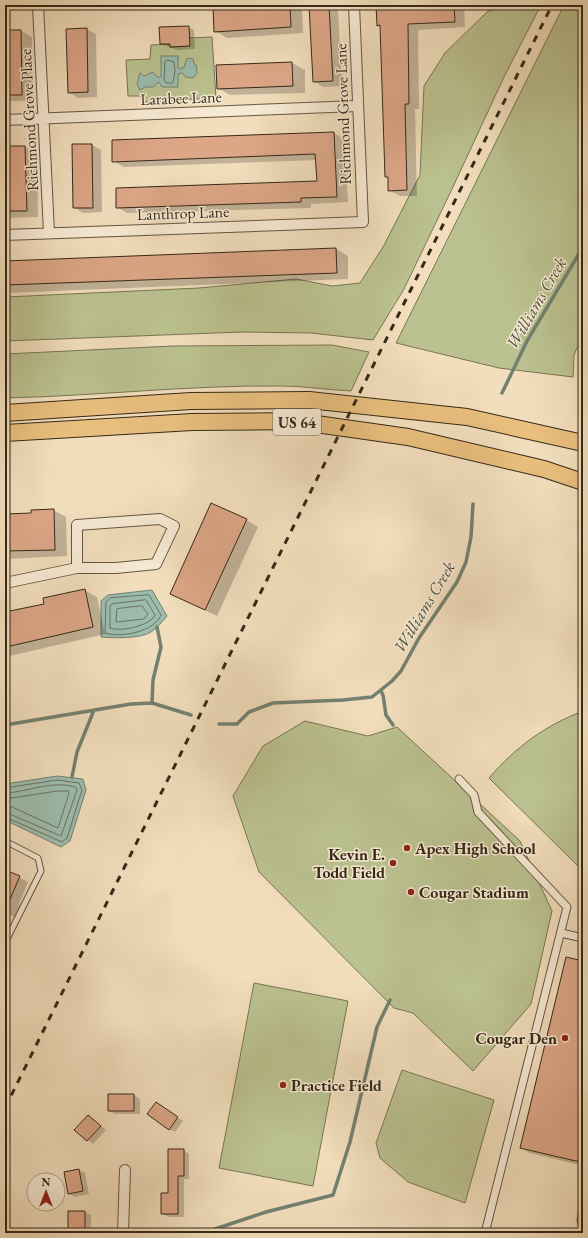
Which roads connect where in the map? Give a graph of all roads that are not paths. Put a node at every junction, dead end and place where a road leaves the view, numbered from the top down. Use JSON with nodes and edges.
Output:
{"nodes":[{"id":1,"x":38,"y":5,"type":"edge"},
{"id":2,"x":354,"y":5,"type":"edge"},
{"id":3,"x":357,"y":106,"type":"junction"},
{"id":4,"x":44,"y":118,"type":"junction"},
{"id":5,"x":5,"y":120,"type":"edge"},
{"id":6,"x":363,"y":222,"type":"joint"},
{"id":7,"x":49,"y":233,"type":"junction"},
{"id":8,"x":5,"y":235,"type":"edge"},
{"id":9,"x":5,"y":412,"type":"edge"},
{"id":10,"x":5,"y":434,"type":"edge"},
{"id":11,"x":583,"y":443,"type":"edge"},
{"id":12,"x":583,"y":482,"type":"edge"},
{"id":13,"x":77,"y":568,"type":"junction"},
{"id":14,"x":5,"y":583,"type":"edge"},
{"id":15,"x":459,"y":779,"type":"dead end"},
{"id":16,"x":5,"y":841,"type":"edge"},
{"id":17,"x":561,"y":933,"type":"junction"},
{"id":18,"x":583,"y":938,"type":"edge"},
{"id":19,"x":5,"y":943,"type":"edge"},
{"id":20,"x":124,"y":1170,"type":"dead end"},
{"id":21,"x":583,"y":1209,"type":"edge"},
{"id":22,"x":583,"y":1227,"type":"edge"},
{"id":23,"x":123,"y":1233,"type":"edge"},
{"id":24,"x":485,"y":1233,"type":"edge"}],
"edges":[{"from":1,"to":4,"type":"street","name":"Richmond Grove Place"},
{"from":2,"to":3,"type":"street","name":"Richmond Grove Lane"},
{"from":3,"to":4,"type":"street","name":"Larabee Lane"},
{"from":3,"to":6,"type":"street","name":"Richmond Grove Lane"},
{"from":4,"to":5,"type":"street","name":"Larabee Lane"},
{"from":4,"to":7,"type":"street","name":"Richmond Grove Place"},
{"from":6,"to":7,"type":"street","name":"Lanthrop Lane"},
{"from":7,"to":8,"type":"street","name":"Lanthrop Lane"},
{"from":9,"to":11,"type":"highway","number":"US 64"},
{"from":10,"to":12,"type":"highway","number":"US 64"},
{"from":13,"to":13,"type":"street"},
{"from":13,"to":14,"type":"street"},
{"from":15,"to":17,"type":"street"},
{"from":16,"to":19,"type":"lane"},
{"from":17,"to":18,"type":"street"},
{"from":17,"to":24,"type":"street"},
{"from":20,"to":23,"type":"street"},
{"from":21,"to":22,"type":"street"}]}
